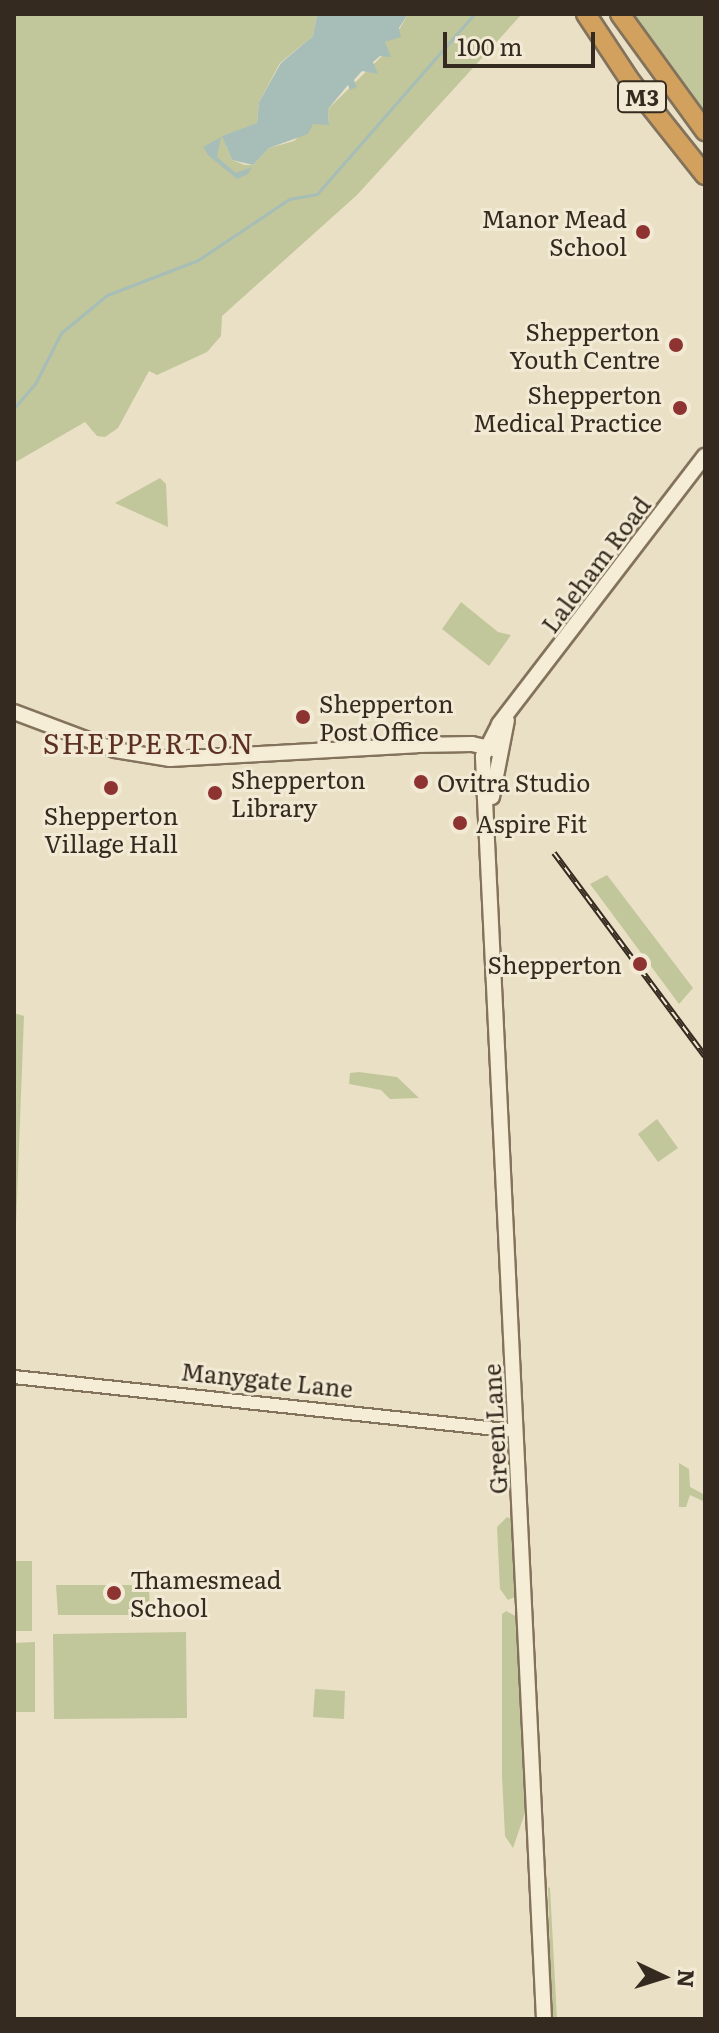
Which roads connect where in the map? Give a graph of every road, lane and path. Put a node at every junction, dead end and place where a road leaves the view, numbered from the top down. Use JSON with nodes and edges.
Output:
{"nodes":[{"id":1,"x":586,"y":14,"type":"edge"},
{"id":2,"x":620,"y":14,"type":"edge"},
{"id":3,"x":705,"y":131,"type":"edge"},
{"id":4,"x":705,"y":175,"type":"edge"},
{"id":5,"x":705,"y":456,"type":"edge"},
{"id":6,"x":14,"y":712,"type":"edge"},
{"id":7,"x":490,"y":753,"type":"junction"},
{"id":8,"x":14,"y":1377,"type":"edge"},
{"id":9,"x":515,"y":1431,"type":"junction"},
{"id":10,"x":544,"y":2019,"type":"edge"}],
"edges":[{"from":1,"to":4,"type":"highway","number":"M3"},
{"from":2,"to":3,"type":"highway","number":"M3"},
{"from":5,"to":7,"type":"main road","name":"Laleham Road"},
{"from":6,"to":7,"type":"main road"},
{"from":7,"to":9,"type":"main road","name":"Green Lane"},
{"from":8,"to":9,"type":"street","name":"Manygate Lane"},
{"from":9,"to":10,"type":"main road","name":"Green Lane"}]}
